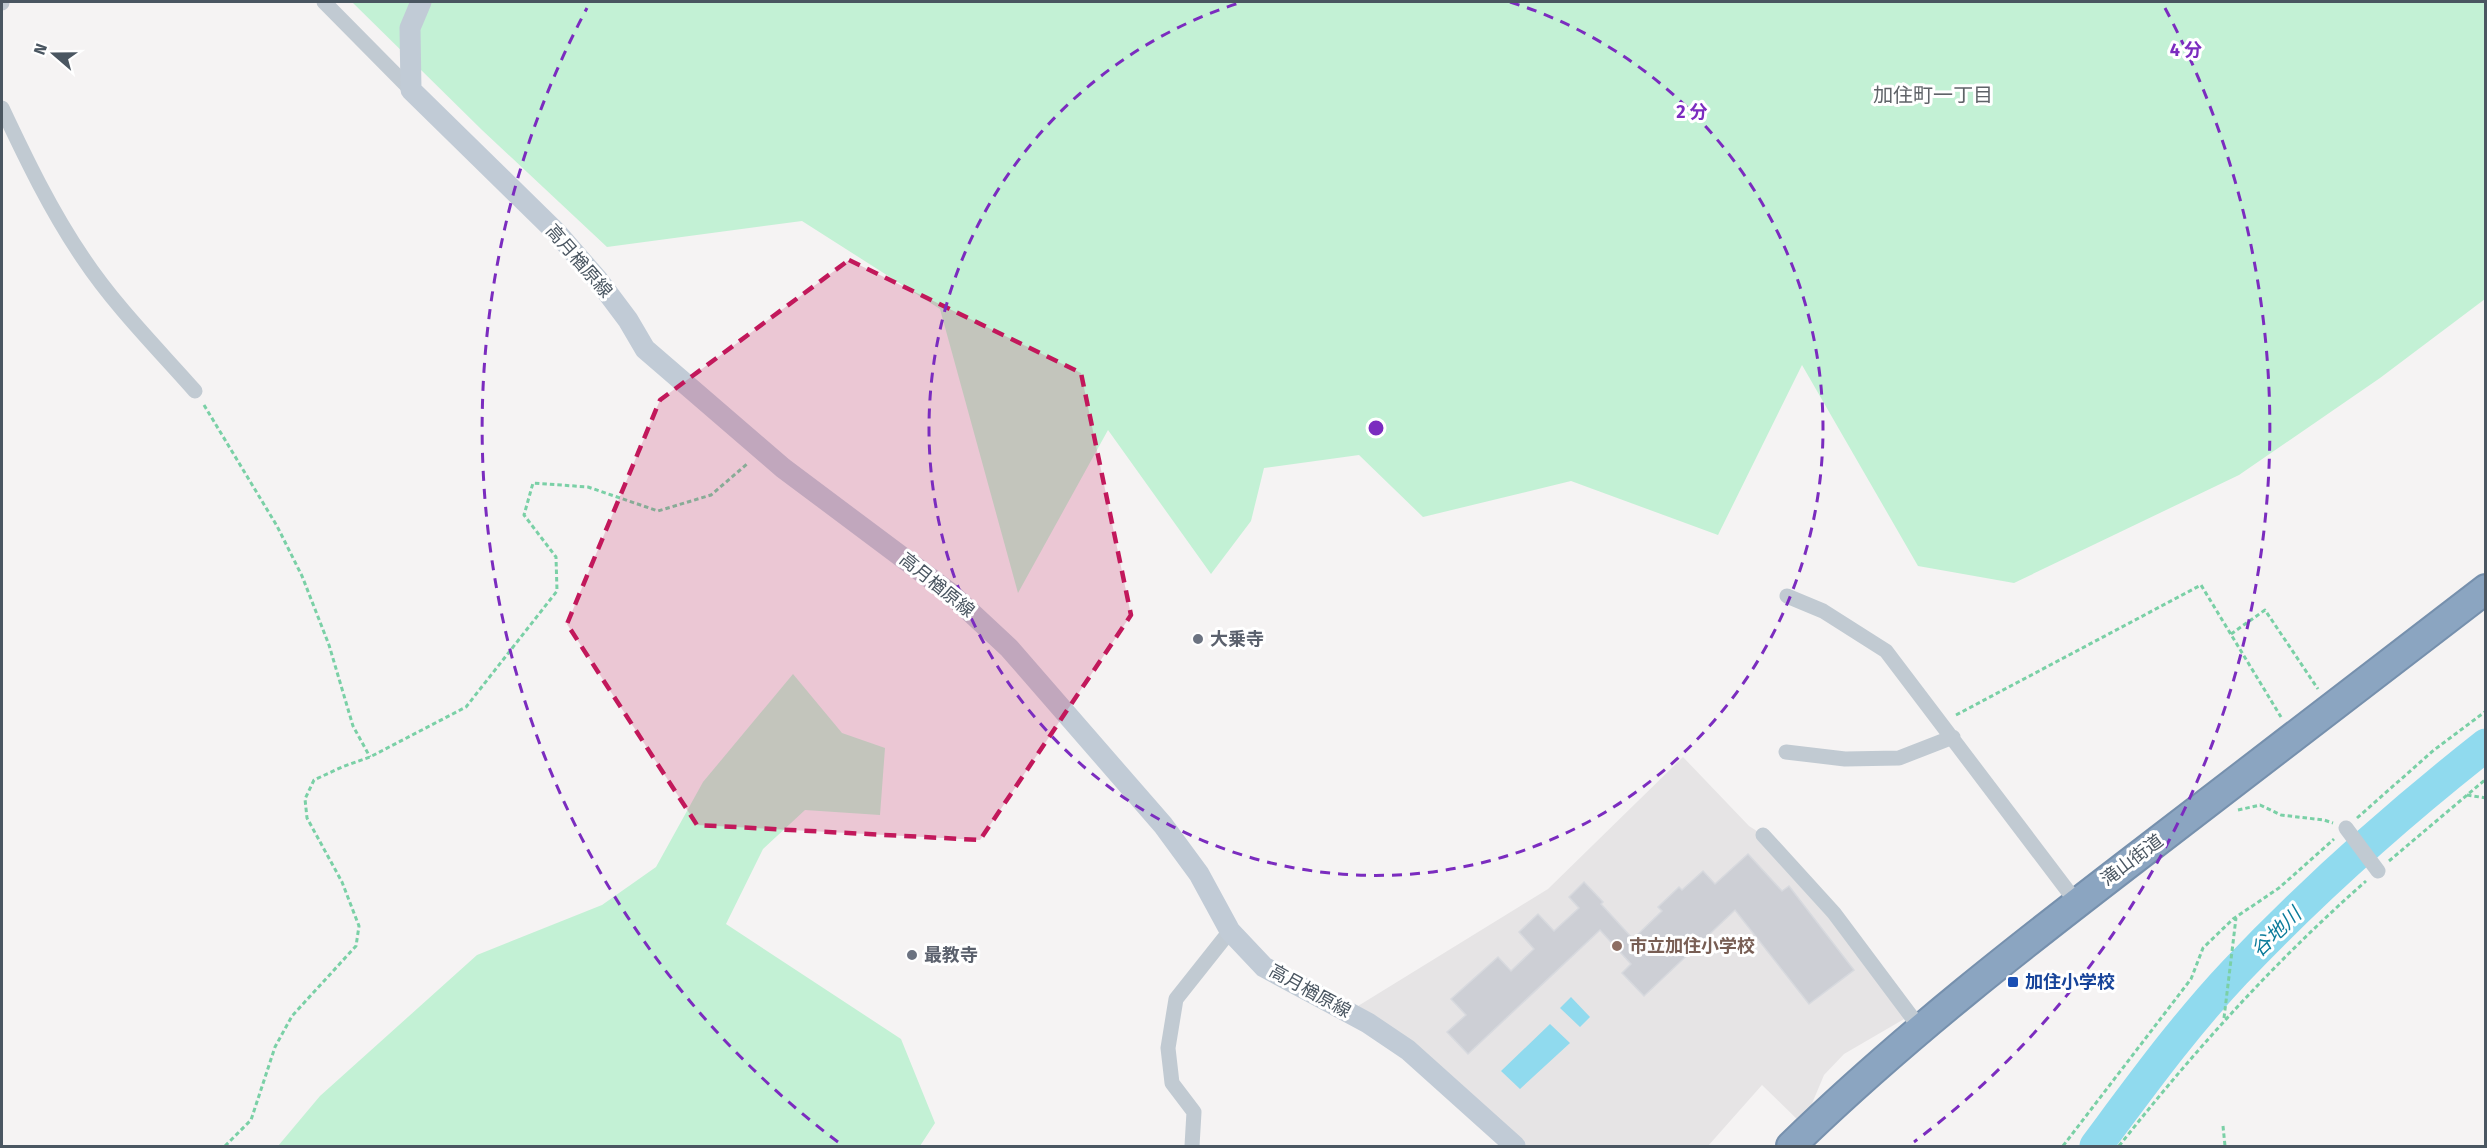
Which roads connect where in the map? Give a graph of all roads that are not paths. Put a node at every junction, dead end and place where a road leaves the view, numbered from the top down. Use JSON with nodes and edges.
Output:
{"nodes":[{"id":1,"x":324,"y":2,"type":"edge"},
{"id":2,"x":421,"y":2,"type":"edge"},
{"id":3,"x":411,"y":90,"type":"junction"},
{"id":4,"x":2,"y":108,"type":"edge"},
{"id":5,"x":195,"y":391,"type":"road end"},
{"id":6,"x":2486,"y":589,"type":"edge"},
{"id":7,"x":1787,"y":596,"type":"dead end"},
{"id":8,"x":1953,"y":737,"type":"junction"},
{"id":9,"x":1786,"y":752,"type":"dead end"},
{"id":10,"x":2348,"y":831,"type":"road end"},
{"id":11,"x":1763,"y":835,"type":"dead end"},
{"id":12,"x":2375,"y":868,"type":"road end"},
{"id":13,"x":2077,"y":903,"type":"junction"},
{"id":14,"x":1230,"y":931,"type":"junction"},
{"id":15,"x":1920,"y":1028,"type":"junction"},
{"id":16,"x":1192,"y":1146,"type":"edge"},
{"id":17,"x":1515,"y":1146,"type":"edge"},
{"id":18,"x":1791,"y":1146,"type":"edge"}],
"edges":[{"from":1,"to":3,"type":"street"},
{"from":2,"to":3,"type":"main road"},
{"from":3,"to":14,"type":"main road","name":"高月楢原線"},
{"from":4,"to":5,"type":"street"},
{"from":6,"to":13,"type":"highway","name":"滝山街道"},
{"from":7,"to":8,"type":"street"},
{"from":8,"to":9,"type":"street"},
{"from":8,"to":13,"type":"street"},
{"from":10,"to":12,"type":"street"},
{"from":11,"to":15,"type":"street"},
{"from":13,"to":15,"type":"highway","name":"滝山街道"},
{"from":14,"to":16,"type":"street"},
{"from":14,"to":17,"type":"main road","name":"高月楢原線"},
{"from":15,"to":18,"type":"highway","name":"滝山街道"}]}
